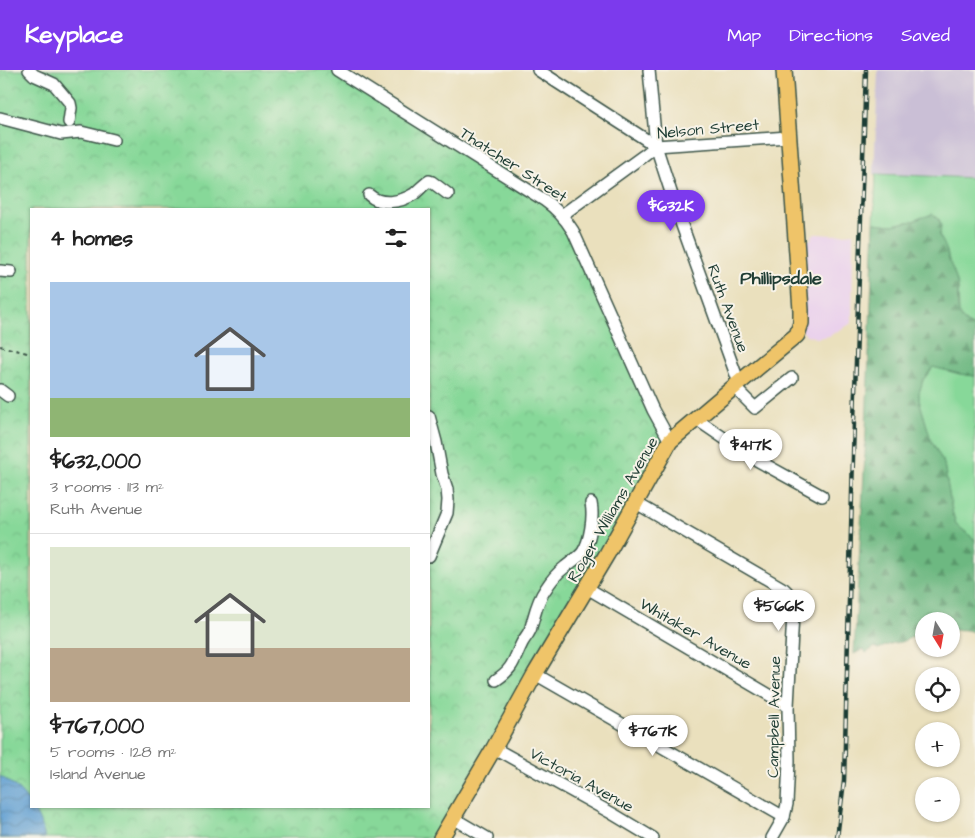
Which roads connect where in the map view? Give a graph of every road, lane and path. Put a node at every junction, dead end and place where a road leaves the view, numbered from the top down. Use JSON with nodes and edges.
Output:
{"nodes":[{"id":1,"x":29,"y":70,"type":"edge"},
{"id":2,"x":337,"y":70,"type":"edge"},
{"id":3,"x":538,"y":70,"type":"edge"},
{"id":4,"x":649,"y":70,"type":"edge"},
{"id":5,"x":784,"y":70,"type":"edge"},
{"id":6,"x":0,"y":118,"type":"edge"},
{"id":7,"x":69,"y":122,"type":"dead end"},
{"id":8,"x":788,"y":137,"type":"junction"},
{"id":9,"x":114,"y":140,"type":"dead end"},
{"id":10,"x":656,"y":146,"type":"junction"},
{"id":11,"x":448,"y":194,"type":"dead end"},
{"id":12,"x":369,"y":195,"type":"dead end"},
{"id":13,"x":562,"y":215,"type":"junction"},
{"id":14,"x":0,"y":346,"type":"edge"},
{"id":15,"x":30,"y":354,"type":"edge"},
{"id":16,"x":792,"y":378,"type":"dead end"},
{"id":17,"x":736,"y":385,"type":"junction"},
{"id":18,"x":696,"y":419,"type":"junction"},
{"id":19,"x":430,"y":420,"type":"edge"},
{"id":20,"x":670,"y":441,"type":"junction"},
{"id":21,"x":822,"y":496,"type":"dead end"},
{"id":22,"x":636,"y":503,"type":"junction"},
{"id":23,"x":591,"y":504,"type":"dead end"},
{"id":24,"x":430,"y":554,"type":"edge"},
{"id":25,"x":587,"y":588,"type":"junction"},
{"id":26,"x":535,"y":674,"type":"junction"},
{"id":27,"x":496,"y":680,"type":"dead end"},
{"id":28,"x":788,"y":706,"type":"junction"},
{"id":29,"x":494,"y":748,"type":"junction"},
{"id":30,"x":784,"y":817,"type":"junction"},
{"id":31,"x":453,"y":818,"type":"junction"},
{"id":32,"x":441,"y":838,"type":"edge"},
{"id":33,"x":487,"y":838,"type":"edge"},
{"id":34,"x":653,"y":838,"type":"edge"},
{"id":35,"x":772,"y":838,"type":"edge"}],
"edges":[{"from":1,"to":7,"type":"street"},
{"from":2,"to":13,"type":"street","name":"Thatcher Street"},
{"from":3,"to":10,"type":"street"},
{"from":4,"to":10,"type":"street","name":"Ruth Avenue"},
{"from":5,"to":8,"type":"main road","name":"Roger Williams Avenue"},
{"from":6,"to":9,"type":"street"},
{"from":8,"to":10,"type":"street","name":"Nelson Street"},
{"from":8,"to":17,"type":"main road","name":"Roger Williams Avenue"},
{"from":10,"to":13,"type":"street","name":"Nelson Street"},
{"from":10,"to":17,"type":"street","name":"Ruth Avenue"},
{"from":11,"to":12,"type":"street"},
{"from":13,"to":20,"type":"street","name":"Thatcher Street"},
{"from":14,"to":15,"type":"path"},
{"from":16,"to":17,"type":"street"},
{"from":17,"to":18,"type":"main road","name":"Roger Williams Avenue"},
{"from":18,"to":20,"type":"main road","name":"Roger Williams Avenue"},
{"from":18,"to":21,"type":"street"},
{"from":19,"to":24,"type":"street"},
{"from":20,"to":22,"type":"main road","name":"Roger Williams Avenue"},
{"from":22,"to":25,"type":"main road","name":"Roger Williams Avenue"},
{"from":22,"to":28,"type":"street","name":"Campbell Avenue"},
{"from":23,"to":27,"type":"street"},
{"from":25,"to":26,"type":"main road","name":"Roger Williams Avenue"},
{"from":25,"to":28,"type":"street","name":"Whitaker Avenue"},
{"from":26,"to":29,"type":"main road","name":"Roger Williams Avenue"},
{"from":26,"to":30,"type":"street"},
{"from":28,"to":30,"type":"street","name":"Campbell Avenue"},
{"from":29,"to":31,"type":"main road","name":"Roger Williams Avenue"},
{"from":29,"to":34,"type":"street","name":"Victoria Avenue"},
{"from":30,"to":35,"type":"street","name":"Campbell Avenue"},
{"from":31,"to":32,"type":"main road","name":"Roger Williams Avenue"},
{"from":31,"to":33,"type":"street"}]}
